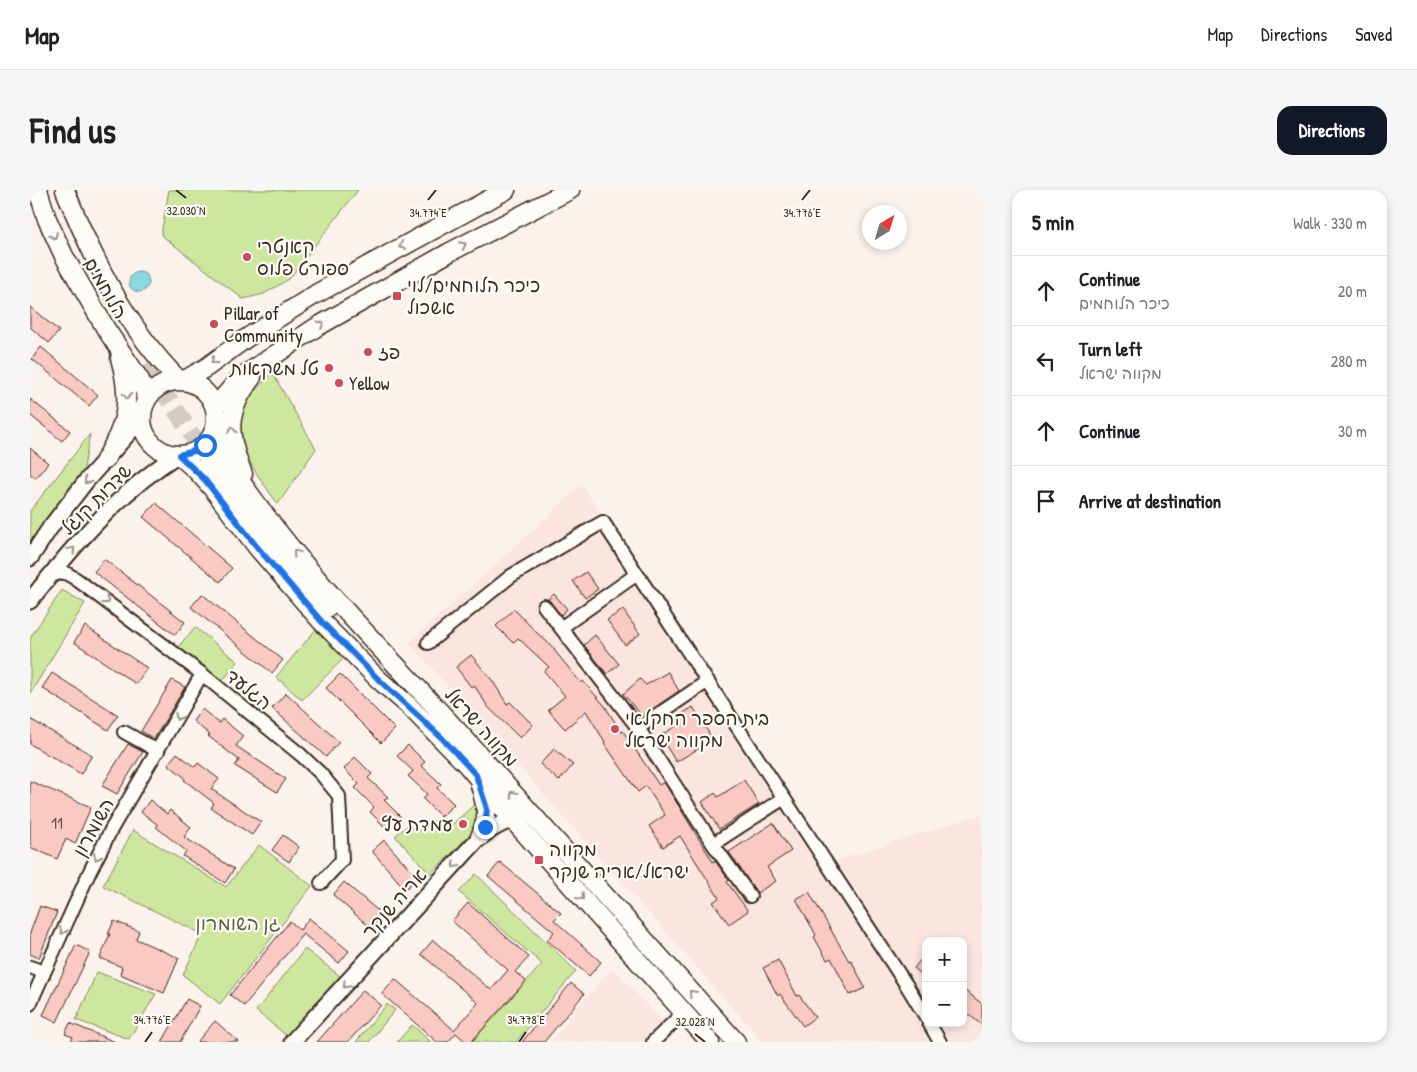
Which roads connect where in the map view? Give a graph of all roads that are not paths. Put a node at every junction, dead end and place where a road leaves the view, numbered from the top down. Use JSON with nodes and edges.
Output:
{"nodes":[{"id":1,"x":38,"y":190,"type":"edge"},
{"id":2,"x":56,"y":190,"type":"edge"},
{"id":3,"x":65,"y":190,"type":"edge"},
{"id":4,"x":506,"y":190,"type":"edge"},
{"id":5,"x":570,"y":190,"type":"edge"},
{"id":6,"x":118,"y":348,"type":"junction"},
{"id":7,"x":146,"y":364,"type":"tunnel mouth"},
{"id":8,"x":261,"y":365,"type":"junction"},
{"id":9,"x":181,"y":380,"type":"junction"},
{"id":10,"x":215,"y":407,"type":"junction"},
{"id":11,"x":144,"y":410,"type":"junction"},
{"id":12,"x":215,"y":429,"type":"junction"},
{"id":13,"x":178,"y":455,"type":"junction"},
{"id":14,"x":105,"y":460,"type":"junction"},
{"id":15,"x":208,"y":460,"type":"tunnel mouth"},
{"id":16,"x":260,"y":508,"type":"junction"},
{"id":17,"x":30,"y":558,"type":"edge"},
{"id":18,"x":637,"y":574,"type":"junction"},
{"id":19,"x":50,"y":576,"type":"junction"},
{"id":20,"x":30,"y":601,"type":"edge"},
{"id":21,"x":544,"y":606,"type":"dead end"},
{"id":22,"x":562,"y":627,"type":"junction"},
{"id":23,"x":428,"y":643,"type":"dead end"},
{"id":24,"x":202,"y":674,"type":"junction"},
{"id":25,"x":708,"y":681,"type":"junction"},
{"id":26,"x":402,"y":686,"type":"junction"},
{"id":27,"x":423,"y":693,"type":"junction"},
{"id":28,"x":408,"y":705,"type":"junction"},
{"id":29,"x":638,"y":728,"type":"junction"},
{"id":30,"x":124,"y":732,"type":"dead end"},
{"id":31,"x":158,"y":751,"type":"junction"},
{"id":32,"x":476,"y":775,"type":"junction"},
{"id":33,"x":784,"y":798,"type":"junction"},
{"id":34,"x":512,"y":819,"type":"junction"},
{"id":35,"x":539,"y":823,"type":"junction"},
{"id":36,"x":480,"y":837,"type":"junction"},
{"id":37,"x":714,"y":844,"type":"junction"},
{"id":38,"x":321,"y":883,"type":"dead end"},
{"id":39,"x":750,"y":896,"type":"dead end"},
{"id":40,"x":30,"y":966,"type":"edge"},
{"id":41,"x":44,"y":972,"type":"junction"},
{"id":42,"x":30,"y":1004,"type":"edge"},
{"id":43,"x":922,"y":1010,"type":"edge"},
{"id":44,"x":684,"y":1012,"type":"junction"},
{"id":45,"x":931,"y":1027,"type":"edge"},
{"id":46,"x":292,"y":1042,"type":"edge"},
{"id":47,"x":652,"y":1042,"type":"edge"},
{"id":48,"x":710,"y":1042,"type":"edge"},
{"id":49,"x":736,"y":1042,"type":"edge"},
{"id":50,"x":940,"y":1042,"type":"edge"}],
"edges":[{"from":1,"to":6,"type":"main road","name":"הלוחמים","one_way":true},
{"from":2,"to":7,"type":"main road"},
{"from":3,"to":9,"type":"main road","name":"הלוחמים"},
{"from":4,"to":9,"type":"main road","one_way":true},
{"from":8,"to":5,"type":"main road","one_way":true},
{"from":6,"to":11,"type":"main road","name":"הלוחמים"},
{"from":6,"to":14,"type":"main road","one_way":true},
{"from":8,"to":10,"type":"main road"},
{"from":16,"to":8,"type":"main road","one_way":true},
{"from":9,"to":10,"type":"main road"},
{"from":9,"to":11,"type":"main road"},
{"from":10,"to":12,"type":"main road"},
{"from":11,"to":13,"type":"main road"},
{"from":11,"to":14,"type":"street","name":"שדרות קוגל"},
{"from":12,"to":13,"type":"main road"},
{"from":12,"to":16,"type":"main road","name":"מקווה ישראל"},
{"from":19,"to":13,"type":"street","name":"שדרות קוגל","one_way":true},
{"from":13,"to":28,"type":"main road","name":"מקווה ישראל"},
{"from":14,"to":17,"type":"street","name":"שדרות קוגל","one_way":true},
{"from":15,"to":26,"type":"main road"},
{"from":27,"to":16,"type":"main road","name":"מקווה ישראל","one_way":true},
{"from":18,"to":22,"type":"street"},
{"from":18,"to":23,"type":"street"},
{"from":18,"to":25,"type":"street"},
{"from":19,"to":20,"type":"street","name":"שדרות קוגל"},
{"from":19,"to":24,"type":"street","name":"הגלעד","one_way":true},
{"from":21,"to":22,"type":"street"},
{"from":22,"to":29,"type":"street"},
{"from":24,"to":31,"type":"street","name":"השומרון","one_way":true},
{"from":24,"to":38,"type":"street","name":"הגלעד"},
{"from":25,"to":29,"type":"street"},
{"from":25,"to":33,"type":"street"},
{"from":26,"to":27,"type":"main road"},
{"from":26,"to":28,"type":"main road"},
{"from":35,"to":27,"type":"main road","name":"מקווה ישראל","one_way":true},
{"from":28,"to":32,"type":"main road","name":"מקווה ישראל"},
{"from":29,"to":37,"type":"street"},
{"from":30,"to":31,"type":"street"},
{"from":31,"to":41,"type":"street","name":"השומרון","one_way":true},
{"from":32,"to":34,"type":"main road","name":"מקווה ישראל"},
{"from":32,"to":36,"type":"main road"},
{"from":33,"to":37,"type":"street"},
{"from":33,"to":43,"type":"street"},
{"from":34,"to":35,"type":"street"},
{"from":34,"to":36,"type":"street","name":"אריה שנקר"},
{"from":34,"to":44,"type":"main road","name":"מקווה ישראל","one_way":true},
{"from":49,"to":35,"type":"main road","name":"מקווה ישראל","one_way":true},
{"from":36,"to":46,"type":"street","name":"אריה שנקר","one_way":true},
{"from":37,"to":39,"type":"street"},
{"from":40,"to":41,"type":"street"},
{"from":41,"to":42,"type":"street","name":"השומרון"},
{"from":44,"to":47,"type":"street"},
{"from":44,"to":48,"type":"main road","name":"מקווה ישראל"},
{"from":45,"to":50,"type":"street"}]}
